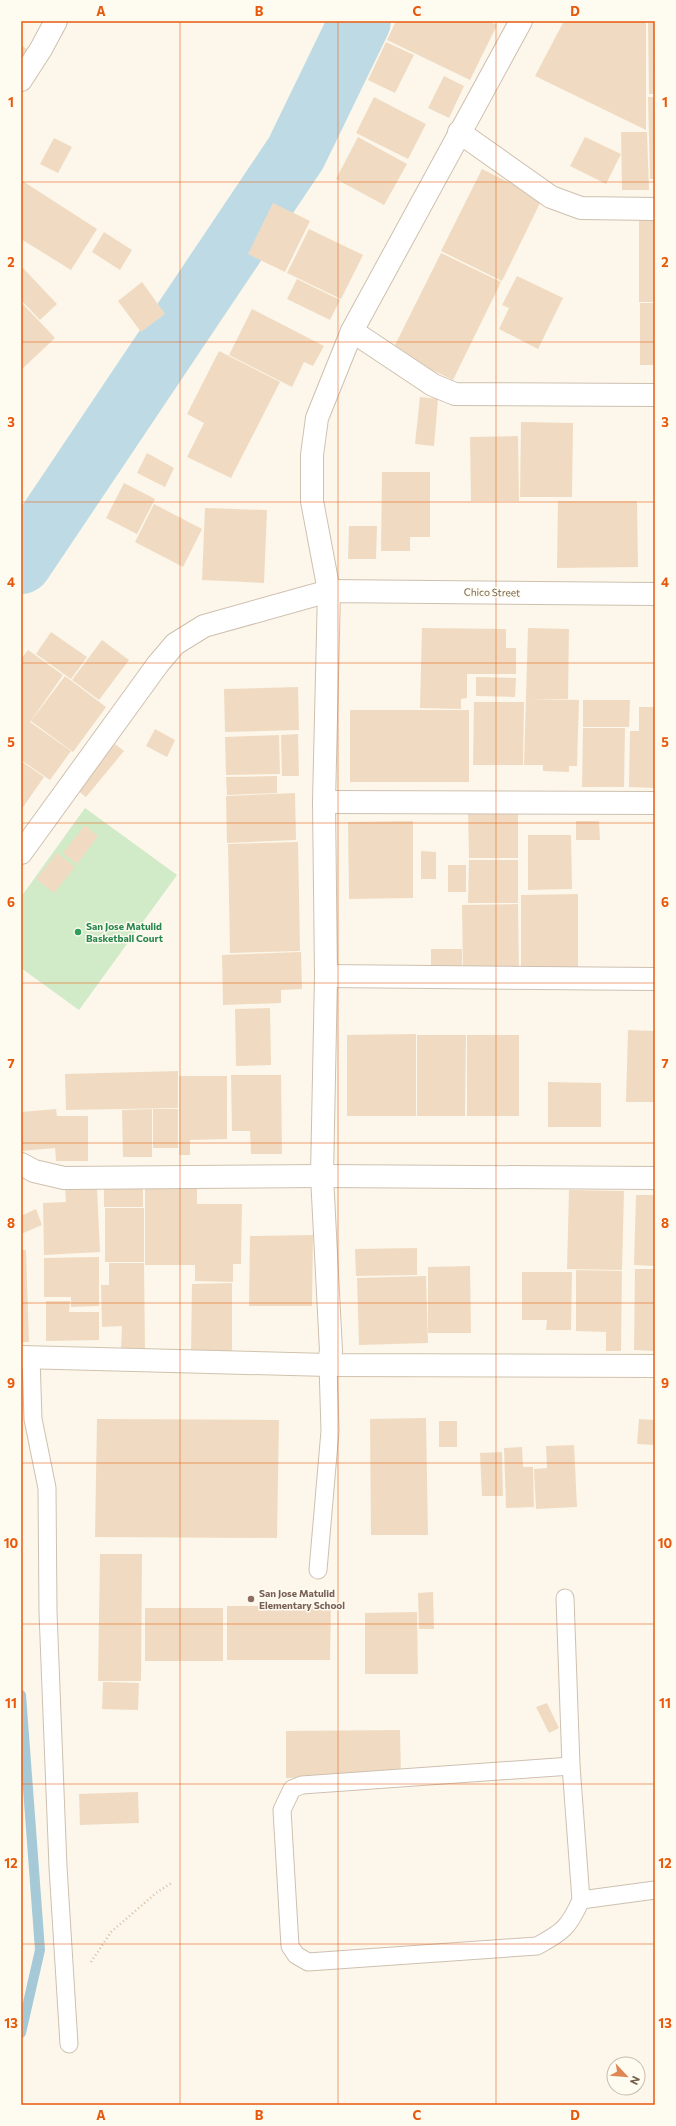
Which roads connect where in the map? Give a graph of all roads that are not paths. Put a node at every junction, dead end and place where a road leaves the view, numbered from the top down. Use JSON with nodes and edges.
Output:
{"nodes":[{"id":1,"x":56,"y":21,"type":"edge"},
{"id":2,"x":521,"y":21,"type":"edge"},
{"id":3,"x":21,"y":80,"type":"edge"},
{"id":4,"x":459,"y":132,"type":"junction"},
{"id":5,"x":655,"y":209,"type":"edge"},
{"id":6,"x":352,"y":331,"type":"junction"},
{"id":7,"x":655,"y":395,"type":"edge"},
{"id":8,"x":329,"y":591,"type":"junction"},
{"id":9,"x":655,"y":594,"type":"edge"},
{"id":10,"x":324,"y":802,"type":"junction"},
{"id":11,"x":655,"y":803,"type":"edge"},
{"id":12,"x":21,"y":853,"type":"edge"},
{"id":13,"x":326,"y":976,"type":"junction"},
{"id":14,"x":655,"y":978,"type":"edge"},
{"id":15,"x":21,"y":1164,"type":"edge"},
{"id":16,"x":322,"y":1176,"type":"junction"},
{"id":17,"x":655,"y":1178,"type":"edge"},
{"id":18,"x":26,"y":1357,"type":"edge"},
{"id":19,"x":328,"y":1365,"type":"junction"},
{"id":20,"x":655,"y":1366,"type":"edge"},
{"id":21,"x":318,"y":1570,"type":"dead end"},
{"id":22,"x":565,"y":1598,"type":"dead end"},
{"id":23,"x":571,"y":1766,"type":"junction"},
{"id":24,"x":655,"y":1890,"type":"edge"},
{"id":25,"x":581,"y":1900,"type":"junction"},
{"id":26,"x":69,"y":2044,"type":"dead end"}],
"edges":[{"from":1,"to":3,"type":"street"},
{"from":2,"to":4,"type":"street"},
{"from":4,"to":5,"type":"street"},
{"from":4,"to":6,"type":"street"},
{"from":6,"to":7,"type":"street"},
{"from":6,"to":8,"type":"street"},
{"from":8,"to":9,"type":"street","name":"Chico Street"},
{"from":8,"to":10,"type":"street"},
{"from":8,"to":12,"type":"street","name":"Chico Street"},
{"from":10,"to":11,"type":"street"},
{"from":10,"to":13,"type":"street"},
{"from":13,"to":14,"type":"street"},
{"from":13,"to":16,"type":"street"},
{"from":15,"to":16,"type":"street"},
{"from":16,"to":17,"type":"street"},
{"from":16,"to":19,"type":"street"},
{"from":18,"to":19,"type":"street"},
{"from":18,"to":26,"type":"lane"},
{"from":19,"to":20,"type":"street"},
{"from":19,"to":21,"type":"lane"},
{"from":22,"to":23,"type":"lane"},
{"from":23,"to":25,"type":"lane"},
{"from":23,"to":25,"type":"lane"},
{"from":24,"to":25,"type":"lane"}]}
